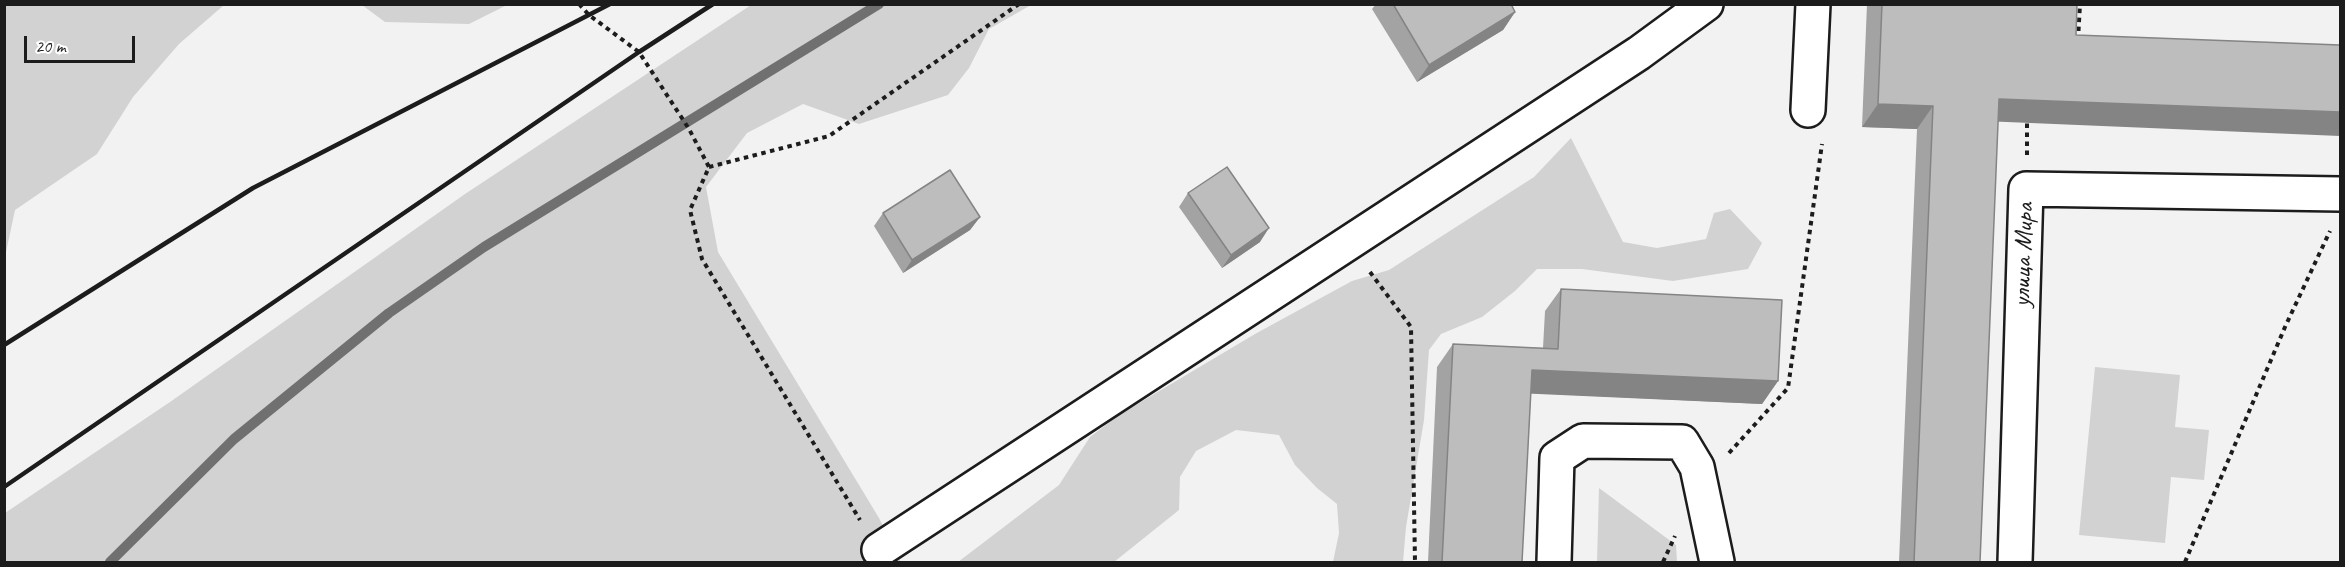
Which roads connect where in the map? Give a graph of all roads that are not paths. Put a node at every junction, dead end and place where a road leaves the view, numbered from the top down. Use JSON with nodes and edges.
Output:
{"nodes":[{"id":1,"x":1706,"y":4,"type":"edge"},
{"id":2,"x":1814,"y":4,"type":"edge"},
{"id":3,"x":1808,"y":110,"type":"road end"},
{"id":4,"x":2340,"y":194,"type":"edge"},
{"id":5,"x":879,"y":550,"type":"road end"},
{"id":6,"x":1554,"y":562,"type":"edge"},
{"id":7,"x":1717,"y":562,"type":"edge"},
{"id":8,"x":2015,"y":562,"type":"edge"}],
"edges":[{"from":1,"to":5,"type":"street"},
{"from":2,"to":3,"type":"street"},
{"from":4,"to":8,"type":"street","name":"улица Мира"},
{"from":6,"to":7,"type":"street"}]}
